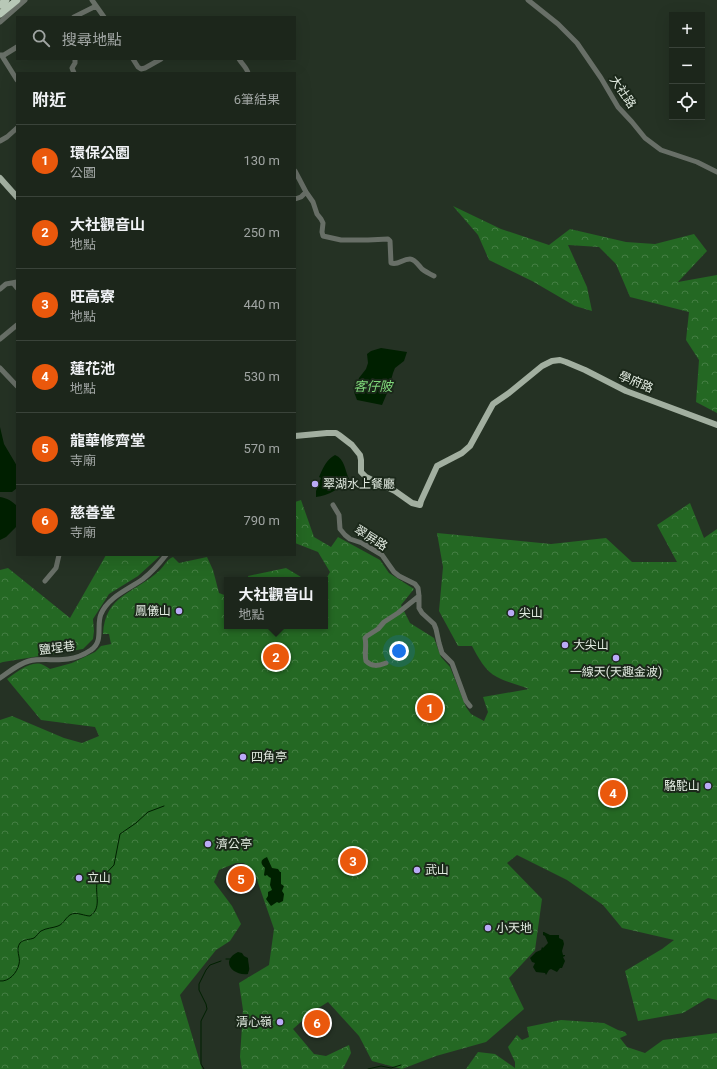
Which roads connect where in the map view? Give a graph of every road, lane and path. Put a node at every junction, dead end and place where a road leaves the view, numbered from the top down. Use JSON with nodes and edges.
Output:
{"nodes":[{"id":1,"x":6,"y":0,"type":"edge"},
{"id":2,"x":17,"y":0,"type":"edge"},
{"id":3,"x":25,"y":0,"type":"edge"},
{"id":4,"x":92,"y":0,"type":"edge"},
{"id":5,"x":528,"y":0,"type":"edge"},
{"id":6,"x":0,"y":5,"type":"edge"},
{"id":7,"x":96,"y":6,"type":"junction"},
{"id":8,"x":0,"y":14,"type":"edge"},
{"id":9,"x":76,"y":16,"type":"edge"},
{"id":10,"x":103,"y":16,"type":"edge"},
{"id":11,"x":0,"y":22,"type":"edge"},
{"id":12,"x":16,"y":48,"type":"edge"},
{"id":13,"x":1,"y":56,"type":"edge"},
{"id":14,"x":75,"y":60,"type":"edge"},
{"id":15,"x":134,"y":60,"type":"edge"},
{"id":16,"x":158,"y":60,"type":"edge"},
{"id":17,"x":240,"y":60,"type":"edge"},
{"id":18,"x":74,"y":72,"type":"edge"},
{"id":19,"x":248,"y":72,"type":"edge"},
{"id":20,"x":16,"y":78,"type":"edge"},
{"id":21,"x":16,"y":129,"type":"edge"},
{"id":22,"x":0,"y":141,"type":"edge"},
{"id":23,"x":717,"y":172,"type":"edge"},
{"id":24,"x":296,"y":173,"type":"edge"},
{"id":25,"x":0,"y":178,"type":"edge"},
{"id":26,"x":306,"y":192,"type":"junction"},
{"id":27,"x":16,"y":196,"type":"edge"},
{"id":28,"x":296,"y":199,"type":"edge"},
{"id":29,"x":434,"y":276,"type":"dead end"},
{"id":30,"x":15,"y":283,"type":"edge"},
{"id":31,"x":0,"y":289,"type":"edge"},
{"id":32,"x":16,"y":326,"type":"edge"},
{"id":33,"x":0,"y":339,"type":"edge"},
{"id":34,"x":0,"y":368,"type":"edge"},
{"id":35,"x":16,"y":385,"type":"edge"},
{"id":36,"x":717,"y":426,"type":"edge"},
{"id":37,"x":296,"y":436,"type":"edge"},
{"id":38,"x":333,"y":505,"type":"dead end"},
{"id":39,"x":59,"y":556,"type":"edge"},
{"id":40,"x":165,"y":556,"type":"edge"},
{"id":41,"x":45,"y":581,"type":"dead end"},
{"id":42,"x":419,"y":596,"type":"junction"},
{"id":43,"x":386,"y":662,"type":"dead end"},
{"id":44,"x":0,"y":678,"type":"edge"},
{"id":45,"x":470,"y":706,"type":"dead end"}],
"edges":[{"from":1,"to":6,"type":"highway"},
{"from":2,"to":8,"type":"highway"},
{"from":3,"to":11,"type":"street"},
{"from":4,"to":7,"type":"street"},
{"from":5,"to":23,"type":"street","name":"大社路"},
{"from":7,"to":9,"type":"street"},
{"from":7,"to":10,"type":"street"},
{"from":12,"to":13,"type":"street"},
{"from":13,"to":20,"type":"street"},
{"from":14,"to":18,"type":"street"},
{"from":15,"to":16,"type":"street"},
{"from":17,"to":19,"type":"street"},
{"from":21,"to":22,"type":"street"},
{"from":24,"to":26,"type":"street"},
{"from":25,"to":27,"type":"main road"},
{"from":26,"to":28,"type":"street"},
{"from":26,"to":29,"type":"street"},
{"from":30,"to":31,"type":"street"},
{"from":32,"to":33,"type":"street"},
{"from":34,"to":35,"type":"street"},
{"from":36,"to":37,"type":"main road","name":"學府路"},
{"from":38,"to":42,"type":"street","name":"翠屏路"},
{"from":39,"to":41,"type":"street"},
{"from":40,"to":44,"type":"street","name":"鹽埕巷"},
{"from":42,"to":43,"type":"street"},
{"from":42,"to":45,"type":"street","name":"翠屏路"}]}
